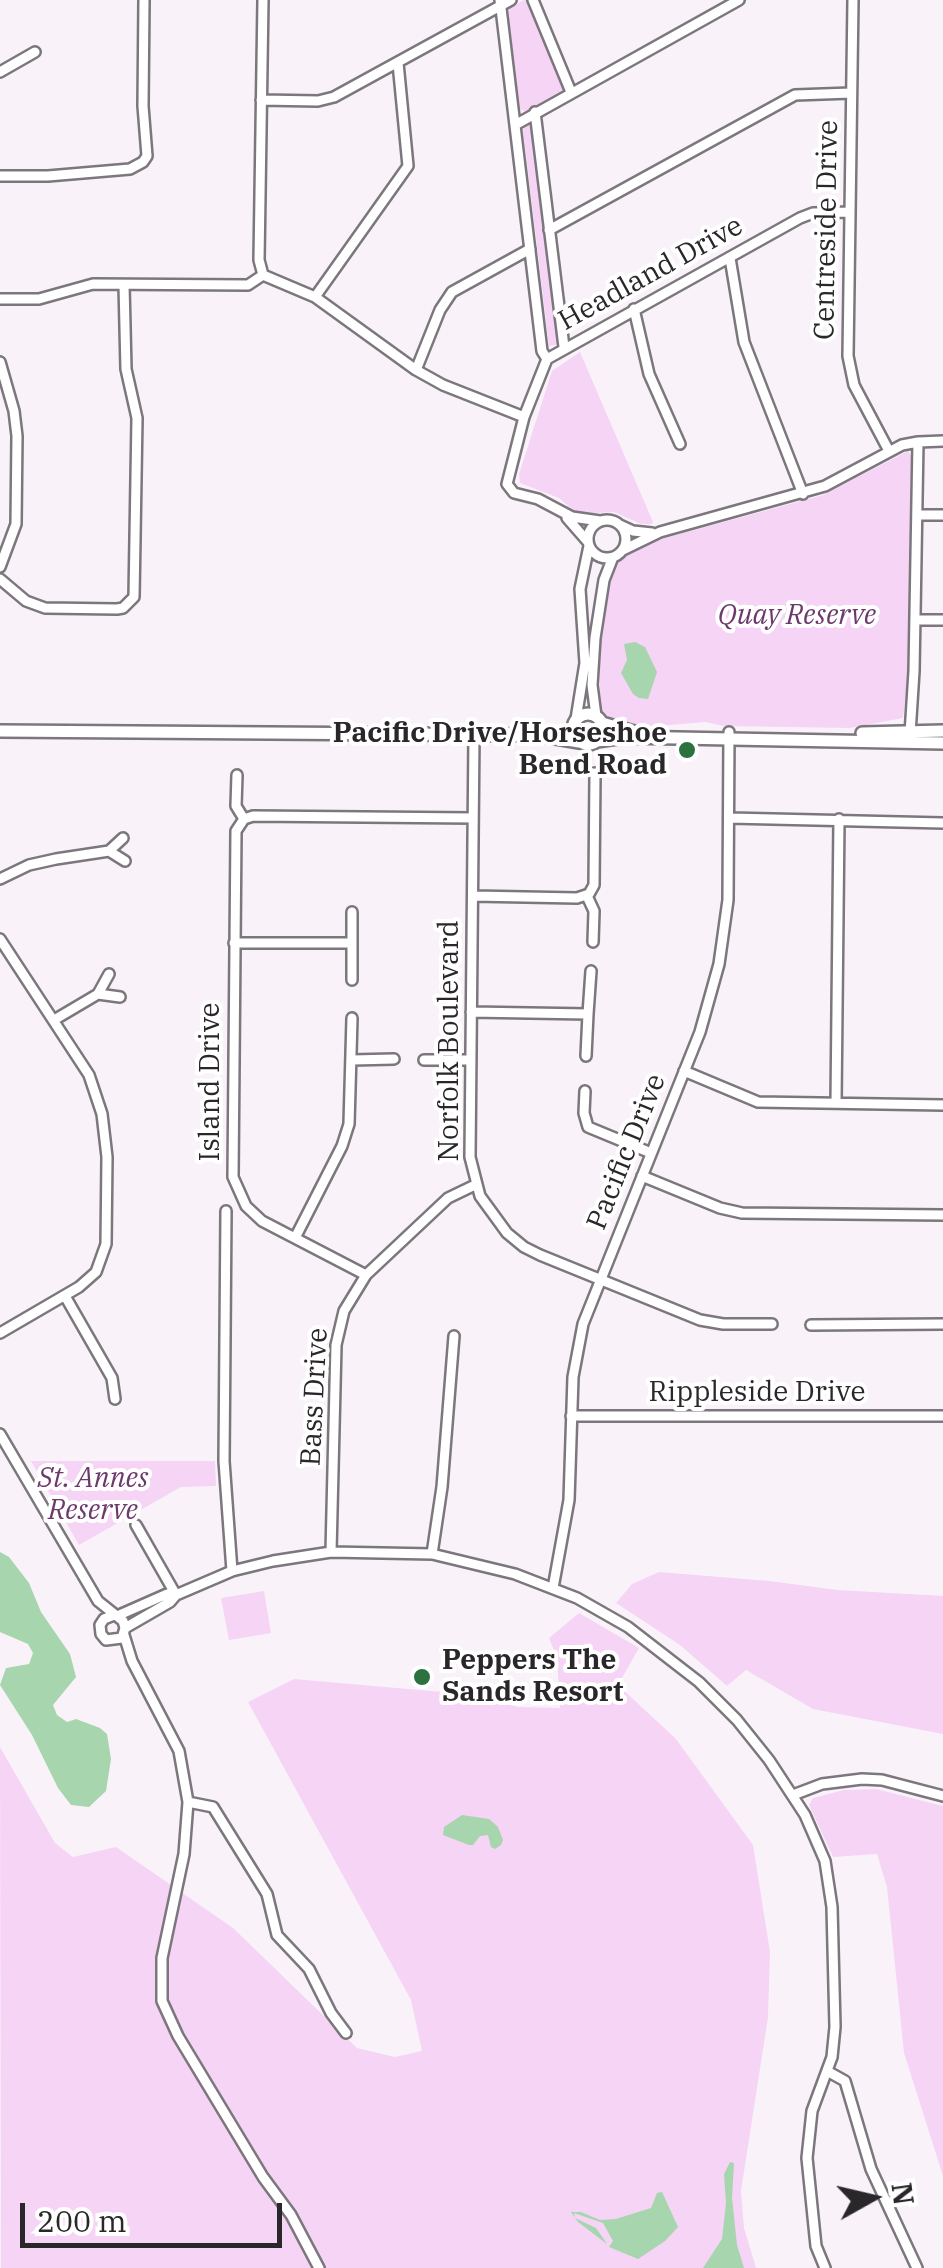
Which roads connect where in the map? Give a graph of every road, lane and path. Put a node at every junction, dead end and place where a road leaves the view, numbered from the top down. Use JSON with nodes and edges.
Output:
{"nodes":[{"id":1,"x":144,"y":0,"type":"edge"},
{"id":2,"x":263,"y":0,"type":"edge"},
{"id":3,"x":511,"y":0,"type":"edge"},
{"id":4,"x":534,"y":0,"type":"edge"},
{"id":5,"x":739,"y":0,"type":"edge"},
{"id":6,"x":852,"y":0,"type":"edge"},
{"id":7,"x":500,"y":3,"type":"edge"},
{"id":8,"x":35,"y":52,"type":"dead end"},
{"id":9,"x":398,"y":63,"type":"junction"},
{"id":10,"x":0,"y":72,"type":"edge"},
{"id":11,"x":570,"y":92,"type":"junction"},
{"id":12,"x":851,"y":93,"type":"junction"},
{"id":13,"x":262,"y":100,"type":"junction"},
{"id":14,"x":535,"y":112,"type":"junction"},
{"id":15,"x":515,"y":125,"type":"junction"},
{"id":16,"x":0,"y":176,"type":"edge"},
{"id":17,"x":850,"y":212,"type":"junction"},
{"id":18,"x":549,"y":230,"type":"junction"},
{"id":19,"x":530,"y":249,"type":"junction"},
{"id":20,"x":730,"y":258,"type":"junction"},
{"id":21,"x":263,"y":276,"type":"junction"},
{"id":22,"x":124,"y":285,"type":"junction"},
{"id":23,"x":316,"y":297,"type":"junction"},
{"id":24,"x":0,"y":299,"type":"edge"},
{"id":25,"x":634,"y":310,"type":"junction"},
{"id":26,"x":564,"y":347,"type":"junction"},
{"id":27,"x":547,"y":358,"type":"junction"},
{"id":28,"x":0,"y":362,"type":"edge"},
{"id":29,"x":416,"y":370,"type":"junction"},
{"id":30,"x":524,"y":417,"type":"junction"},
{"id":31,"x":943,"y":441,"type":"edge"},
{"id":32,"x":918,"y":442,"type":"junction"},
{"id":33,"x":680,"y":444,"type":"dead end"},
{"id":34,"x":888,"y":451,"type":"junction"},
{"id":35,"x":803,"y":494,"type":"junction"},
{"id":36,"x":560,"y":512,"type":"junction"},
{"id":37,"x":917,"y":515,"type":"junction"},
{"id":38,"x":943,"y":515,"type":"edge"},
{"id":39,"x":600,"y":521,"type":"junction"},
{"id":40,"x":620,"y":525,"type":"junction"},
{"id":41,"x":660,"y":532,"type":"junction"},
{"id":42,"x":589,"y":544,"type":"junction"},
{"id":43,"x":618,"y":554,"type":"junction"},
{"id":44,"x":0,"y":567,"type":"edge"},
{"id":45,"x":0,"y":579,"type":"edge"},
{"id":46,"x":916,"y":620,"type":"junction"},
{"id":47,"x":943,"y":620,"type":"edge"},
{"id":48,"x":599,"y":719,"type":"junction"},
{"id":49,"x":576,"y":720,"type":"junction"},
{"id":50,"x":0,"y":731,"type":"edge"},
{"id":51,"x":943,"y":731,"type":"edge"},
{"id":52,"x":474,"y":735,"type":"junction"},
{"id":53,"x":538,"y":736,"type":"junction"},
{"id":54,"x":729,"y":736,"type":"junction"},
{"id":55,"x":910,"y":736,"type":"junction"},
{"id":56,"x":597,"y":741,"type":"junction"},
{"id":57,"x":579,"y":742,"type":"junction"},
{"id":58,"x":943,"y":743,"type":"edge"},
{"id":59,"x":595,"y":773,"type":"dead end"},
{"id":60,"x":237,"y":775,"type":"dead end"},
{"id":61,"x":473,"y":818,"type":"junction"},
{"id":62,"x":730,"y":818,"type":"junction"},
{"id":63,"x":244,"y":819,"type":"junction"},
{"id":64,"x":840,"y":820,"type":"junction"},
{"id":65,"x":943,"y":823,"type":"edge"},
{"id":66,"x":123,"y":838,"type":"dead end"},
{"id":67,"x":109,"y":851,"type":"junction"},
{"id":68,"x":124,"y":861,"type":"dead end"},
{"id":69,"x":0,"y":879,"type":"edge"},
{"id":70,"x":472,"y":896,"type":"junction"},
{"id":71,"x":587,"y":896,"type":"junction"},
{"id":72,"x":352,"y":912,"type":"dead end"},
{"id":73,"x":0,"y":939,"type":"edge"},
{"id":74,"x":593,"y":942,"type":"dead end"},
{"id":75,"x":234,"y":943,"type":"junction"},
{"id":76,"x":352,"y":943,"type":"junction"},
{"id":77,"x":590,"y":971,"type":"dead end"},
{"id":78,"x":110,"y":974,"type":"dead end"},
{"id":79,"x":352,"y":980,"type":"dead end"},
{"id":80,"x":98,"y":994,"type":"junction"},
{"id":81,"x":120,"y":997,"type":"dead end"},
{"id":82,"x":471,"y":1012,"type":"junction"},
{"id":83,"x":588,"y":1014,"type":"junction"},
{"id":84,"x":352,"y":1018,"type":"dead end"},
{"id":85,"x":54,"y":1020,"type":"junction"},
{"id":86,"x":586,"y":1056,"type":"dead end"},
{"id":87,"x":352,"y":1060,"type":"junction"},
{"id":88,"x":394,"y":1060,"type":"dead end"},
{"id":89,"x":424,"y":1060,"type":"dead end"},
{"id":90,"x":470,"y":1060,"type":"junction"},
{"id":91,"x":684,"y":1071,"type":"junction"},
{"id":92,"x":584,"y":1091,"type":"dead end"},
{"id":93,"x":836,"y":1104,"type":"junction"},
{"id":94,"x":943,"y":1105,"type":"edge"},
{"id":95,"x":651,"y":1153,"type":"junction"},
{"id":96,"x":642,"y":1176,"type":"junction"},
{"id":97,"x":475,"y":1185,"type":"junction"},
{"id":98,"x":226,"y":1210,"type":"dead end"},
{"id":99,"x":943,"y":1215,"type":"edge"},
{"id":100,"x":294,"y":1238,"type":"junction"},
{"id":101,"x":366,"y":1275,"type":"junction"},
{"id":102,"x":599,"y":1280,"type":"junction"},
{"id":103,"x":65,"y":1296,"type":"junction"},
{"id":104,"x":772,"y":1324,"type":"dead end"},
{"id":105,"x":811,"y":1324,"type":"dead end"},
{"id":106,"x":943,"y":1324,"type":"edge"},
{"id":107,"x":0,"y":1333,"type":"edge"},
{"id":108,"x":454,"y":1336,"type":"dead end"},
{"id":109,"x":115,"y":1400,"type":"dead end"},
{"id":110,"x":571,"y":1416,"type":"junction"},
{"id":111,"x":943,"y":1416,"type":"edge"},
{"id":112,"x":0,"y":1434,"type":"edge"},
{"id":113,"x":136,"y":1525,"type":"dead end"},
{"id":114,"x":331,"y":1552,"type":"junction"},
{"id":115,"x":432,"y":1554,"type":"junction"},
{"id":116,"x":232,"y":1571,"type":"junction"},
{"id":117,"x":554,"y":1588,"type":"junction"},
{"id":118,"x":176,"y":1595,"type":"junction"},
{"id":119,"x":98,"y":1601,"type":"junction"},
{"id":120,"x":115,"y":1616,"type":"junction"},
{"id":121,"x":100,"y":1622,"type":"junction"},
{"id":122,"x":125,"y":1631,"type":"junction"},
{"id":123,"x":111,"y":1641,"type":"junction"},
{"id":124,"x":132,"y":1660,"type":"junction"},
{"id":125,"x":793,"y":1795,"type":"junction"},
{"id":126,"x":943,"y":1796,"type":"edge"},
{"id":127,"x":188,"y":1802,"type":"junction"},
{"id":128,"x":346,"y":2033,"type":"dead end"},
{"id":129,"x":828,"y":2071,"type":"junction"},
{"id":130,"x":319,"y":2268,"type":"edge"},
{"id":131,"x":825,"y":2268,"type":"edge"},
{"id":132,"x":917,"y":2268,"type":"edge"}],
"edges":[{"from":1,"to":16,"type":"street"},
{"from":2,"to":13,"type":"street"},
{"from":3,"to":7,"type":"street"},
{"from":4,"to":11,"type":"street"},
{"from":5,"to":11,"type":"street"},
{"from":6,"to":12,"type":"street","name":"Centreside Drive"},
{"from":7,"to":9,"type":"street"},
{"from":7,"to":15,"type":"street"},
{"from":8,"to":10,"type":"street"},
{"from":9,"to":13,"type":"street"},
{"from":9,"to":23,"type":"street"},
{"from":11,"to":14,"type":"street"},
{"from":12,"to":17,"type":"street","name":"Centreside Drive"},
{"from":12,"to":18,"type":"street"},
{"from":13,"to":21,"type":"street"},
{"from":14,"to":15,"type":"street"},
{"from":14,"to":18,"type":"street"},
{"from":15,"to":19,"type":"street"},
{"from":17,"to":20,"type":"street","name":"Headland Drive"},
{"from":17,"to":34,"type":"street","name":"Centreside Drive"},
{"from":18,"to":26,"type":"street"},
{"from":19,"to":27,"type":"street"},
{"from":19,"to":29,"type":"street"},
{"from":20,"to":25,"type":"street","name":"Headland Drive"},
{"from":20,"to":35,"type":"street"},
{"from":21,"to":22,"type":"street"},
{"from":21,"to":23,"type":"street"},
{"from":22,"to":24,"type":"street"},
{"from":22,"to":45,"type":"street"},
{"from":23,"to":29,"type":"street"},
{"from":25,"to":26,"type":"street","name":"Headland Drive"},
{"from":25,"to":33,"type":"street"},
{"from":26,"to":27,"type":"street","name":"Headland Drive"},
{"from":27,"to":30,"type":"street","name":"Headland Drive"},
{"from":28,"to":44,"type":"street"},
{"from":29,"to":30,"type":"street"},
{"from":30,"to":36,"type":"street","name":"Headland Drive"},
{"from":31,"to":32,"type":"street"},
{"from":32,"to":34,"type":"street"},
{"from":32,"to":37,"type":"street"},
{"from":34,"to":35,"type":"street"},
{"from":35,"to":41,"type":"street"},
{"from":36,"to":39,"type":"street","name":"Headland Drive"},
{"from":36,"to":42,"type":"street","name":"Headland Drive"},
{"from":37,"to":38,"type":"street"},
{"from":37,"to":46,"type":"street"},
{"from":39,"to":40,"type":"street"},
{"from":39,"to":42,"type":"street"},
{"from":40,"to":41,"type":"street"},
{"from":40,"to":43,"type":"street"},
{"from":41,"to":43,"type":"street"},
{"from":42,"to":43,"type":"street"},
{"from":42,"to":49,"type":"street"},
{"from":43,"to":48,"type":"street"},
{"from":46,"to":47,"type":"street"},
{"from":46,"to":55,"type":"street"},
{"from":48,"to":49,"type":"street"},
{"from":48,"to":54,"type":"street"},
{"from":48,"to":56,"type":"street"},
{"from":49,"to":53,"type":"street"},
{"from":49,"to":57,"type":"street"},
{"from":50,"to":52,"type":"street"},
{"from":51,"to":55,"type":"street"},
{"from":52,"to":53,"type":"street"},
{"from":52,"to":61,"type":"street","name":"Norfolk Boulevard"},
{"from":53,"to":57,"type":"street"},
{"from":54,"to":55,"type":"street"},
{"from":54,"to":56,"type":"street"},
{"from":54,"to":62,"type":"street","name":"Pacific Drive"},
{"from":55,"to":58,"type":"street"},
{"from":56,"to":57,"type":"street"},
{"from":59,"to":71,"type":"street"},
{"from":60,"to":63,"type":"street","name":"Island Drive"},
{"from":61,"to":63,"type":"street"},
{"from":61,"to":70,"type":"street","name":"Norfolk Boulevard"},
{"from":62,"to":64,"type":"street"},
{"from":62,"to":91,"type":"street","name":"Pacific Drive"},
{"from":63,"to":75,"type":"street","name":"Island Drive"},
{"from":64,"to":65,"type":"street"},
{"from":64,"to":93,"type":"street"},
{"from":66,"to":67,"type":"street"},
{"from":67,"to":68,"type":"street"},
{"from":67,"to":69,"type":"street"},
{"from":70,"to":71,"type":"street"},
{"from":70,"to":82,"type":"street","name":"Norfolk Boulevard"},
{"from":71,"to":74,"type":"street"},
{"from":72,"to":76,"type":"street"},
{"from":73,"to":85,"type":"street"},
{"from":75,"to":76,"type":"street"},
{"from":75,"to":100,"type":"street","name":"Island Drive"},
{"from":76,"to":79,"type":"street"},
{"from":77,"to":83,"type":"street"},
{"from":78,"to":80,"type":"street"},
{"from":80,"to":81,"type":"street"},
{"from":80,"to":85,"type":"street"},
{"from":82,"to":83,"type":"street"},
{"from":82,"to":90,"type":"street","name":"Norfolk Boulevard"},
{"from":83,"to":86,"type":"street"},
{"from":84,"to":87,"type":"street"},
{"from":85,"to":103,"type":"street"},
{"from":87,"to":88,"type":"street"},
{"from":87,"to":100,"type":"street"},
{"from":89,"to":90,"type":"street"},
{"from":90,"to":97,"type":"street","name":"Norfolk Boulevard"},
{"from":91,"to":93,"type":"street"},
{"from":91,"to":95,"type":"street","name":"Pacific Drive"},
{"from":92,"to":95,"type":"street"},
{"from":93,"to":94,"type":"street"},
{"from":95,"to":96,"type":"street","name":"Pacific Drive"},
{"from":96,"to":99,"type":"street"},
{"from":96,"to":102,"type":"street","name":"Pacific Drive"},
{"from":97,"to":101,"type":"street","name":"Bass Drive"},
{"from":97,"to":102,"type":"street","name":"Norfolk Boulevard"},
{"from":98,"to":116,"type":"street"},
{"from":100,"to":101,"type":"street","name":"Island Drive"},
{"from":101,"to":114,"type":"street","name":"Bass Drive"},
{"from":102,"to":104,"type":"street","name":"Norfolk Boulevard"},
{"from":102,"to":110,"type":"street","name":"Pacific Drive"},
{"from":103,"to":107,"type":"street"},
{"from":103,"to":109,"type":"street"},
{"from":105,"to":106,"type":"street"},
{"from":108,"to":115,"type":"street"},
{"from":110,"to":111,"type":"street","name":"Rippleside Drive"},
{"from":110,"to":117,"type":"street","name":"Pacific Drive"},
{"from":112,"to":119,"type":"street"},
{"from":113,"to":118,"type":"street"},
{"from":114,"to":115,"type":"street"},
{"from":114,"to":116,"type":"street"},
{"from":115,"to":117,"type":"street"},
{"from":116,"to":118,"type":"street"},
{"from":117,"to":125,"type":"street"},
{"from":118,"to":120,"type":"street"},
{"from":118,"to":122,"type":"street"},
{"from":119,"to":120,"type":"street"},
{"from":119,"to":121,"type":"street"},
{"from":120,"to":121,"type":"street"},
{"from":120,"to":122,"type":"street"},
{"from":121,"to":123,"type":"street"},
{"from":122,"to":123,"type":"street"},
{"from":122,"to":124,"type":"street"},
{"from":123,"to":124,"type":"street"},
{"from":124,"to":127,"type":"street"},
{"from":125,"to":126,"type":"street"},
{"from":125,"to":129,"type":"street"},
{"from":127,"to":128,"type":"street"},
{"from":127,"to":130,"type":"street"},
{"from":129,"to":131,"type":"street"},
{"from":129,"to":132,"type":"street"}]}
